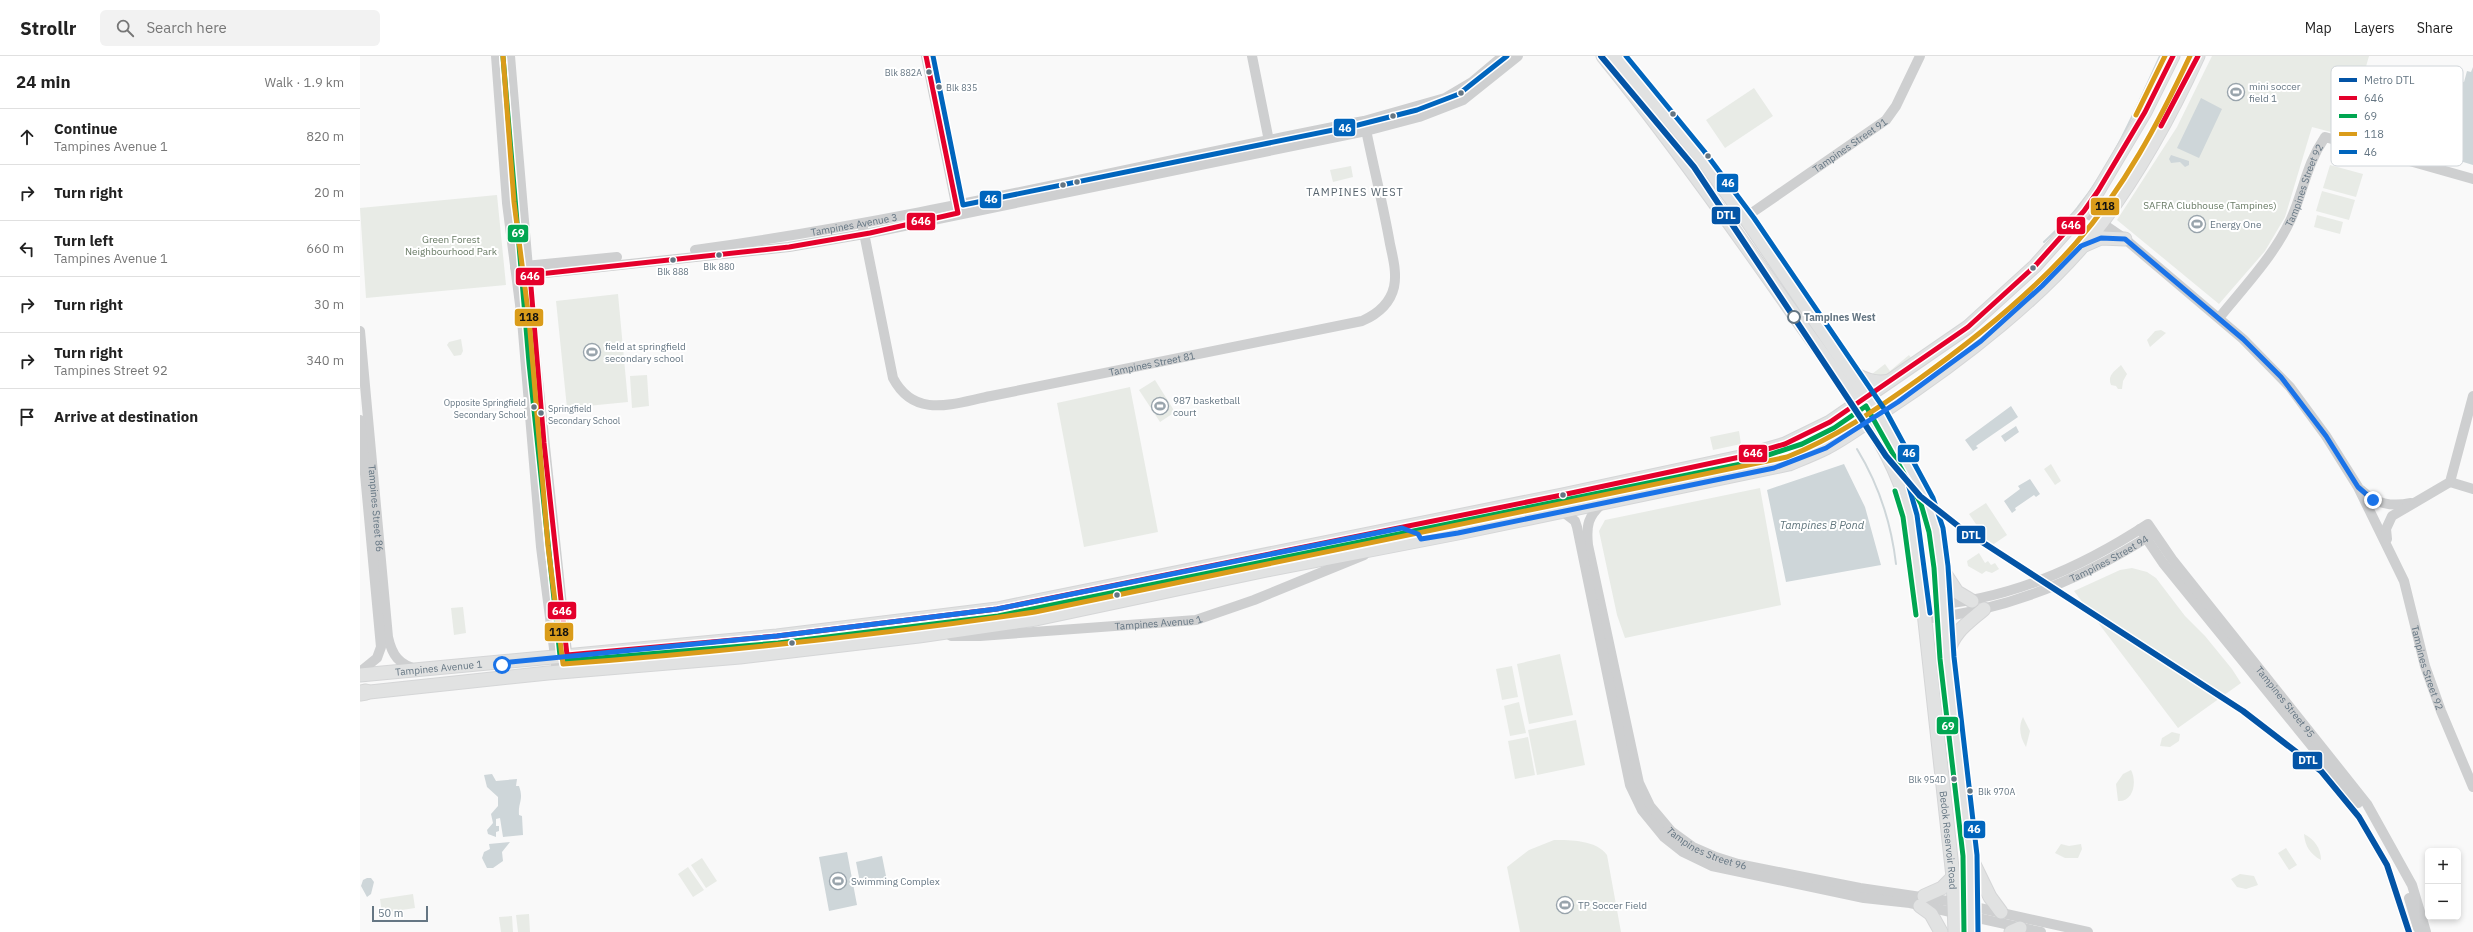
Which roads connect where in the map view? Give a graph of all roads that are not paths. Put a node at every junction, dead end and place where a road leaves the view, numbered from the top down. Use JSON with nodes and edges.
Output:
{"nodes":[{"id":1,"x":492,"y":56,"type":"edge"},
{"id":2,"x":496,"y":56,"type":"edge"},
{"id":3,"x":510,"y":56,"type":"edge"},
{"id":4,"x":926,"y":56,"type":"edge"},
{"id":5,"x":1252,"y":56,"type":"edge"},
{"id":6,"x":1503,"y":56,"type":"edge"},
{"id":7,"x":1518,"y":56,"type":"edge"},
{"id":8,"x":1603,"y":56,"type":"edge"},
{"id":9,"x":1617,"y":56,"type":"edge"},
{"id":10,"x":1920,"y":56,"type":"edge"},
{"id":11,"x":2173,"y":56,"type":"edge"},
{"id":12,"x":2198,"y":56,"type":"edge"},
{"id":13,"x":497,"y":67,"type":"junction"},
{"id":14,"x":1362,"y":127,"type":"junction"},
{"id":15,"x":2331,"y":140,"type":"edge"},
{"id":16,"x":1269,"y":145,"type":"junction"},
{"id":17,"x":2426,"y":166,"type":"edge"},
{"id":18,"x":2473,"y":179,"type":"edge"},
{"id":19,"x":957,"y":208,"type":"junction"},
{"id":20,"x":2084,"y":211,"type":"junction"},
{"id":21,"x":1748,"y":216,"type":"junction"},
{"id":22,"x":2102,"y":222,"type":"junction"},
{"id":23,"x":1733,"y":227,"type":"junction"},
{"id":24,"x":866,"y":228,"type":"junction"},
{"id":25,"x":2125,"y":239,"type":"junction"},
{"id":26,"x":2081,"y":246,"type":"junction"},
{"id":27,"x":529,"y":270,"type":"junction"},
{"id":28,"x":516,"y":272,"type":"junction"},
{"id":29,"x":2219,"y":318,"type":"junction"},
{"id":30,"x":360,"y":331,"type":"edge"},
{"id":31,"x":1852,"y":373,"type":"junction"},
{"id":32,"x":1889,"y":382,"type":"junction"},
{"id":33,"x":1868,"y":396,"type":"junction"},
{"id":34,"x":2473,"y":396,"type":"edge"},
{"id":35,"x":1898,"y":402,"type":"junction"},
{"id":36,"x":1856,"y":404,"type":"junction"},
{"id":37,"x":1879,"y":414,"type":"junction"},
{"id":38,"x":360,"y":420,"type":"edge"},
{"id":39,"x":1868,"y":422,"type":"junction"},
{"id":40,"x":1891,"y":434,"type":"junction"},
{"id":41,"x":1721,"y":461,"type":"junction"},
{"id":42,"x":1724,"y":478,"type":"junction"},
{"id":43,"x":2450,"y":482,"type":"junction"},
{"id":44,"x":2358,"y":487,"type":"junction"},
{"id":45,"x":2473,"y":489,"type":"edge"},
{"id":46,"x":1541,"y":498,"type":"junction"},
{"id":47,"x":2419,"y":501,"type":"junction"},
{"id":48,"x":1605,"y":502,"type":"junction"},
{"id":49,"x":1562,"y":511,"type":"junction"},
{"id":50,"x":1546,"y":515,"type":"junction"},
{"id":51,"x":2144,"y":527,"type":"joint"},
{"id":52,"x":1402,"y":528,"type":"junction"},
{"id":53,"x":2150,"y":535,"type":"junction"},
{"id":54,"x":1421,"y":539,"type":"junction"},
{"id":55,"x":555,"y":545,"type":"junction"},
{"id":56,"x":2387,"y":546,"type":"junction"},
{"id":57,"x":541,"y":547,"type":"junction"},
{"id":58,"x":1384,"y":547,"type":"junction"},
{"id":59,"x":1941,"y":567,"type":"junction"},
{"id":60,"x":1972,"y":601,"type":"junction"},
{"id":61,"x":997,"y":609,"type":"junction"},
{"id":62,"x":1984,"y":610,"type":"junction"},
{"id":63,"x":1943,"y":611,"type":"junction"},
{"id":64,"x":1923,"y":612,"type":"junction"},
{"id":65,"x":1001,"y":624,"type":"junction"},
{"id":66,"x":919,"y":636,"type":"junction"},
{"id":67,"x":738,"y":640,"type":"junction"},
{"id":68,"x":561,"y":656,"type":"junction"},
{"id":69,"x":740,"y":657,"type":"junction"},
{"id":70,"x":1947,"y":658,"type":"junction"},
{"id":71,"x":500,"y":663,"type":"junction"},
{"id":72,"x":419,"y":669,"type":"junction"},
{"id":73,"x":563,"y":672,"type":"junction"},
{"id":74,"x":360,"y":673,"type":"edge"},
{"id":75,"x":502,"y":678,"type":"junction"},
{"id":76,"x":362,"y":693,"type":"edge"},
{"id":77,"x":2473,"y":787,"type":"edge"},
{"id":78,"x":1970,"y":856,"type":"junction"},
{"id":79,"x":1953,"y":877,"type":"junction"},
{"id":80,"x":1922,"y":901,"type":"junction"},
{"id":81,"x":1954,"y":908,"type":"junction"},
{"id":82,"x":1970,"y":912,"type":"junction"},
{"id":83,"x":2001,"y":912,"type":"junction"},
{"id":84,"x":2016,"y":930,"type":"edge"},
{"id":85,"x":1941,"y":932,"type":"edge"},
{"id":86,"x":1955,"y":932,"type":"edge"},
{"id":87,"x":1971,"y":932,"type":"edge"},
{"id":88,"x":2041,"y":932,"type":"edge"},
{"id":89,"x":2088,"y":932,"type":"edge"},
{"id":90,"x":2419,"y":932,"type":"edge"},
{"id":91,"x":2426,"y":932,"type":"edge"}],
"edges":[{"from":1,"to":13,"type":"street"},
{"from":2,"to":13,"type":"street"},
{"from":3,"to":27,"type":"street"},
{"from":4,"to":19,"type":"street"},
{"from":5,"to":16,"type":"street"},
{"from":6,"to":14,"type":"street","name":"Tampines Avenue 3"},
{"from":7,"to":14,"type":"street","name":"Tampines Avenue 3"},
{"from":8,"to":23,"type":"main road","name":"Bedok Reservoir Road"},
{"from":9,"to":21,"type":"main road","name":"Bedok Reservoir Road"},
{"from":10,"to":21,"type":"street","name":"Tampines Street 91"},
{"from":11,"to":20,"type":"main road","name":"Tampines Avenue 1"},
{"from":12,"to":22,"type":"main road","name":"Tampines Avenue 1"},
{"from":13,"to":28,"type":"street"},
{"from":14,"to":16,"type":"street","name":"Tampines Avenue 3"},
{"from":14,"to":24,"type":"street","name":"Tampines Street 81"},
{"from":15,"to":29,"type":"street","name":"Tampines Street 92"},
{"from":16,"to":19,"type":"street","name":"Tampines Avenue 3"},
{"from":17,"to":18,"type":"street","name":"Tampines Street 92"},
{"from":19,"to":24,"type":"street","name":"Tampines Avenue 3"},
{"from":20,"to":22,"type":"street","name":"Tampines Street 92"},
{"from":20,"to":32,"type":"main road","name":"Tampines Avenue 1"},
{"from":21,"to":23,"type":"street","name":"Tampines Street 91"},
{"from":21,"to":31,"type":"main road","name":"Bedok Reservoir Road"},
{"from":22,"to":25,"type":"street","name":"Tampines Street 92"},
{"from":22,"to":26,"type":"main road","name":"Tampines Avenue 1"},
{"from":23,"to":36,"type":"main road","name":"Bedok Reservoir Road"},
{"from":24,"to":27,"type":"street","name":"Tampines Avenue 3"},
{"from":25,"to":26,"type":"main road"},
{"from":25,"to":29,"type":"street","name":"Tampines Street 92"},
{"from":26,"to":35,"type":"main road","name":"Tampines Avenue 1"},
{"from":27,"to":28,"type":"street","name":"Tampines Avenue 3"},
{"from":27,"to":55,"type":"street"},
{"from":28,"to":57,"type":"street"},
{"from":29,"to":44,"type":"street","name":"Tampines Street 92"},
{"from":30,"to":72,"type":"street","name":"Tampines Street 86"},
{"from":31,"to":32,"type":"main road"},
{"from":31,"to":33,"type":"main road","name":"Bedok Reservoir Road"},
{"from":32,"to":33,"type":"main road","name":"Tampines Avenue 1"},
{"from":33,"to":36,"type":"main road","name":"Tampines Avenue 1"},
{"from":33,"to":37,"type":"main road","name":"Bedok Reservoir Road"},
{"from":34,"to":43,"type":"street"},
{"from":35,"to":37,"type":"main road","name":"Tampines Avenue 1"},
{"from":35,"to":40,"type":"main road"},
{"from":36,"to":39,"type":"main road","name":"Bedok Reservoir Road"},
{"from":36,"to":41,"type":"main road","name":"Tampines Avenue 1"},
{"from":37,"to":39,"type":"main road","name":"Tampines Avenue 1"},
{"from":37,"to":40,"type":"main road","name":"Bedok Reservoir Road"},
{"from":38,"to":74,"type":"street","name":"Tampines Street 86"},
{"from":39,"to":42,"type":"main road","name":"Tampines Avenue 1"},
{"from":39,"to":64,"type":"main road","name":"Bedok Reservoir Road"},
{"from":40,"to":59,"type":"main road","name":"Bedok Reservoir Road"},
{"from":41,"to":42,"type":"main road"},
{"from":41,"to":46,"type":"main road","name":"Tampines Avenue 1"},
{"from":42,"to":48,"type":"main road","name":"Tampines Avenue 1"},
{"from":43,"to":45,"type":"street"},
{"from":43,"to":47,"type":"street","name":"Tampines Street 92"},
{"from":44,"to":47,"type":"street","name":"Tampines Street 92"},
{"from":44,"to":56,"type":"street","name":"Tampines Street 92"},
{"from":46,"to":50,"type":"main road"},
{"from":46,"to":52,"type":"main road","name":"Tampines Avenue 1"},
{"from":47,"to":56,"type":"street","name":"Tampines Street 92"},
{"from":48,"to":49,"type":"main road","name":"Tampines Avenue 1"},
{"from":48,"to":80,"type":"street","name":"Tampines Street 96"},
{"from":49,"to":50,"type":"main road","name":"Tampines Avenue 1"},
{"from":49,"to":80,"type":"street","name":"Tampines Street 96"},
{"from":50,"to":54,"type":"main road","name":"Tampines Avenue 1"},
{"from":51,"to":53,"type":"street","name":"Tampines Street 95"},
{"from":51,"to":60,"type":"street","name":"Tampines Street 94"},
{"from":52,"to":54,"type":"main road"},
{"from":52,"to":61,"type":"main road","name":"Tampines Avenue 1"},
{"from":53,"to":62,"type":"street","name":"Tampines Street 94"},
{"from":53,"to":90,"type":"street","name":"Tampines Street 95"},
{"from":53,"to":91,"type":"street","name":"Tampines Street 95"},
{"from":54,"to":58,"type":"main road","name":"Tampines Avenue 1"},
{"from":55,"to":57,"type":"street"},
{"from":55,"to":68,"type":"street"},
{"from":56,"to":77,"type":"street","name":"Tampines Street 92"},
{"from":57,"to":68,"type":"street"},
{"from":58,"to":65,"type":"main road","name":"Tampines Avenue 1"},
{"from":58,"to":66,"type":"street","name":"Tampines Avenue 1"},
{"from":59,"to":60,"type":"main road"},
{"from":59,"to":63,"type":"main road","name":"Bedok Reservoir Road"},
{"from":60,"to":63,"type":"street","name":"Tampines Street 94"},
{"from":61,"to":65,"type":"main road"},
{"from":61,"to":67,"type":"main road","name":"Tampines Avenue 1"},
{"from":62,"to":63,"type":"street","name":"Tampines Street 94"},
{"from":62,"to":70,"type":"main road"},
{"from":63,"to":64,"type":"street","name":"Tampines Street 94"},
{"from":63,"to":70,"type":"main road","name":"Bedok Reservoir Road"},
{"from":64,"to":79,"type":"main road","name":"Bedok Reservoir Road"},
{"from":65,"to":66,"type":"main road","name":"Tampines Avenue 1"},
{"from":66,"to":69,"type":"main road","name":"Tampines Avenue 1"},
{"from":67,"to":68,"type":"main road","name":"Tampines Avenue 1"},
{"from":67,"to":69,"type":"main road"},
{"from":68,"to":71,"type":"main road","name":"Tampines Avenue 1"},
{"from":68,"to":73,"type":"street"},
{"from":69,"to":73,"type":"main road","name":"Tampines Avenue 1"},
{"from":70,"to":78,"type":"main road","name":"Bedok Reservoir Road"},
{"from":71,"to":72,"type":"main road","name":"Tampines Avenue 1"},
{"from":71,"to":75,"type":"main road"},
{"from":72,"to":74,"type":"main road","name":"Tampines Avenue 1"},
{"from":73,"to":75,"type":"main road","name":"Tampines Avenue 1"},
{"from":75,"to":76,"type":"main road","name":"Tampines Avenue 1"},
{"from":78,"to":82,"type":"main road","name":"Bedok Reservoir Road"},
{"from":78,"to":83,"type":"main road"},
{"from":79,"to":80,"type":"main road"},
{"from":79,"to":81,"type":"main road","name":"Bedok Reservoir Road"},
{"from":80,"to":81,"type":"street","name":"Tampines Street 96"},
{"from":80,"to":85,"type":"main road"},
{"from":81,"to":82,"type":"street","name":"Tampines Street 96"},
{"from":81,"to":86,"type":"main road","name":"Bedok Reservoir Road"},
{"from":82,"to":83,"type":"street","name":"Tampines Street 96"},
{"from":82,"to":84,"type":"street","name":"Tampines Street 96"},
{"from":82,"to":87,"type":"main road","name":"Bedok Reservoir Road"},
{"from":83,"to":89,"type":"street","name":"Tampines Street 96"},
{"from":84,"to":88,"type":"street","name":"Tampines Street 96"}]}
